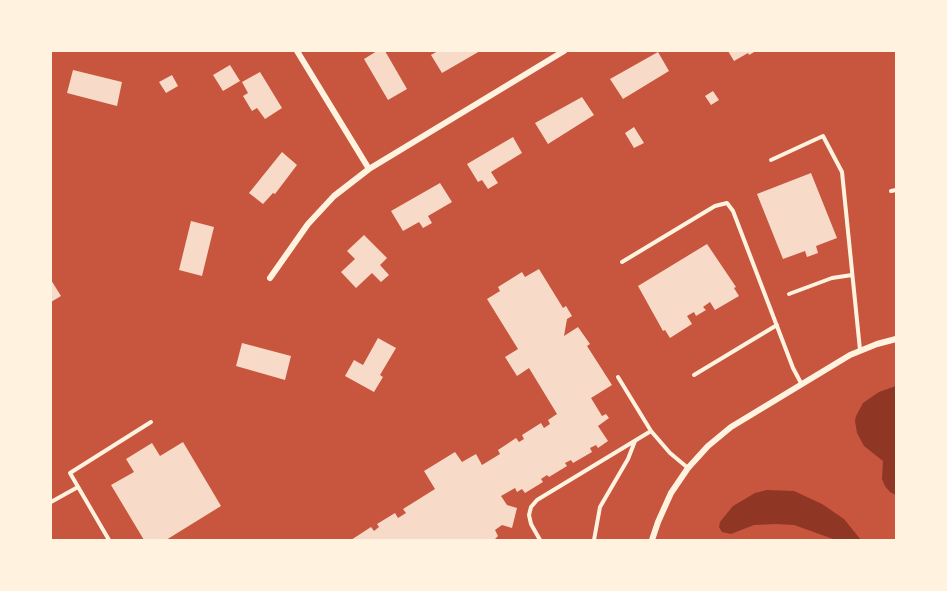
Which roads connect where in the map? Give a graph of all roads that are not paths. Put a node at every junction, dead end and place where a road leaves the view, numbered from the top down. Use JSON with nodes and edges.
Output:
{"nodes":[{"id":1,"x":297,"y":51,"type":"edge"},
{"id":2,"x":564,"y":51,"type":"edge"},
{"id":3,"x":771,"y":160,"type":"dead end"},
{"id":4,"x":369,"y":169,"type":"junction"},
{"id":5,"x":622,"y":262,"type":"dead end"},
{"id":6,"x":852,"y":275,"type":"junction"},
{"id":7,"x":270,"y":278,"type":"dead end"},
{"id":8,"x":789,"y":294,"type":"dead end"},
{"id":9,"x":777,"y":325,"type":"junction"},
{"id":10,"x":896,"y":339,"type":"edge"},
{"id":11,"x":860,"y":350,"type":"junction"},
{"id":12,"x":694,"y":375,"type":"dead end"},
{"id":13,"x":618,"y":377,"type":"dead end"},
{"id":14,"x":801,"y":383,"type":"junction"},
{"id":15,"x":151,"y":422,"type":"dead end"},
{"id":16,"x":651,"y":431,"type":"junction"},
{"id":17,"x":635,"y":440,"type":"junction"},
{"id":18,"x":688,"y":468,"type":"junction"},
{"id":19,"x":78,"y":487,"type":"junction"},
{"id":20,"x":51,"y":502,"type":"edge"},
{"id":21,"x":109,"y":540,"type":"edge"},
{"id":22,"x":540,"y":540,"type":"edge"},
{"id":23,"x":594,"y":540,"type":"edge"},
{"id":24,"x":652,"y":540,"type":"edge"}],
"edges":[{"from":1,"to":4,"type":"street"},
{"from":2,"to":4,"type":"street"},
{"from":3,"to":6,"type":"lane"},
{"from":4,"to":7,"type":"street"},
{"from":5,"to":9,"type":"lane"},
{"from":6,"to":8,"type":"lane"},
{"from":6,"to":11,"type":"lane"},
{"from":9,"to":12,"type":"lane"},
{"from":9,"to":14,"type":"lane"},
{"from":10,"to":11,"type":"street"},
{"from":11,"to":14,"type":"street"},
{"from":13,"to":16,"type":"lane"},
{"from":14,"to":18,"type":"street"},
{"from":15,"to":19,"type":"lane"},
{"from":16,"to":17,"type":"lane"},
{"from":16,"to":18,"type":"lane"},
{"from":17,"to":22,"type":"lane"},
{"from":17,"to":23,"type":"lane"},
{"from":18,"to":24,"type":"street"},
{"from":19,"to":20,"type":"lane"},
{"from":19,"to":21,"type":"lane"}]}
